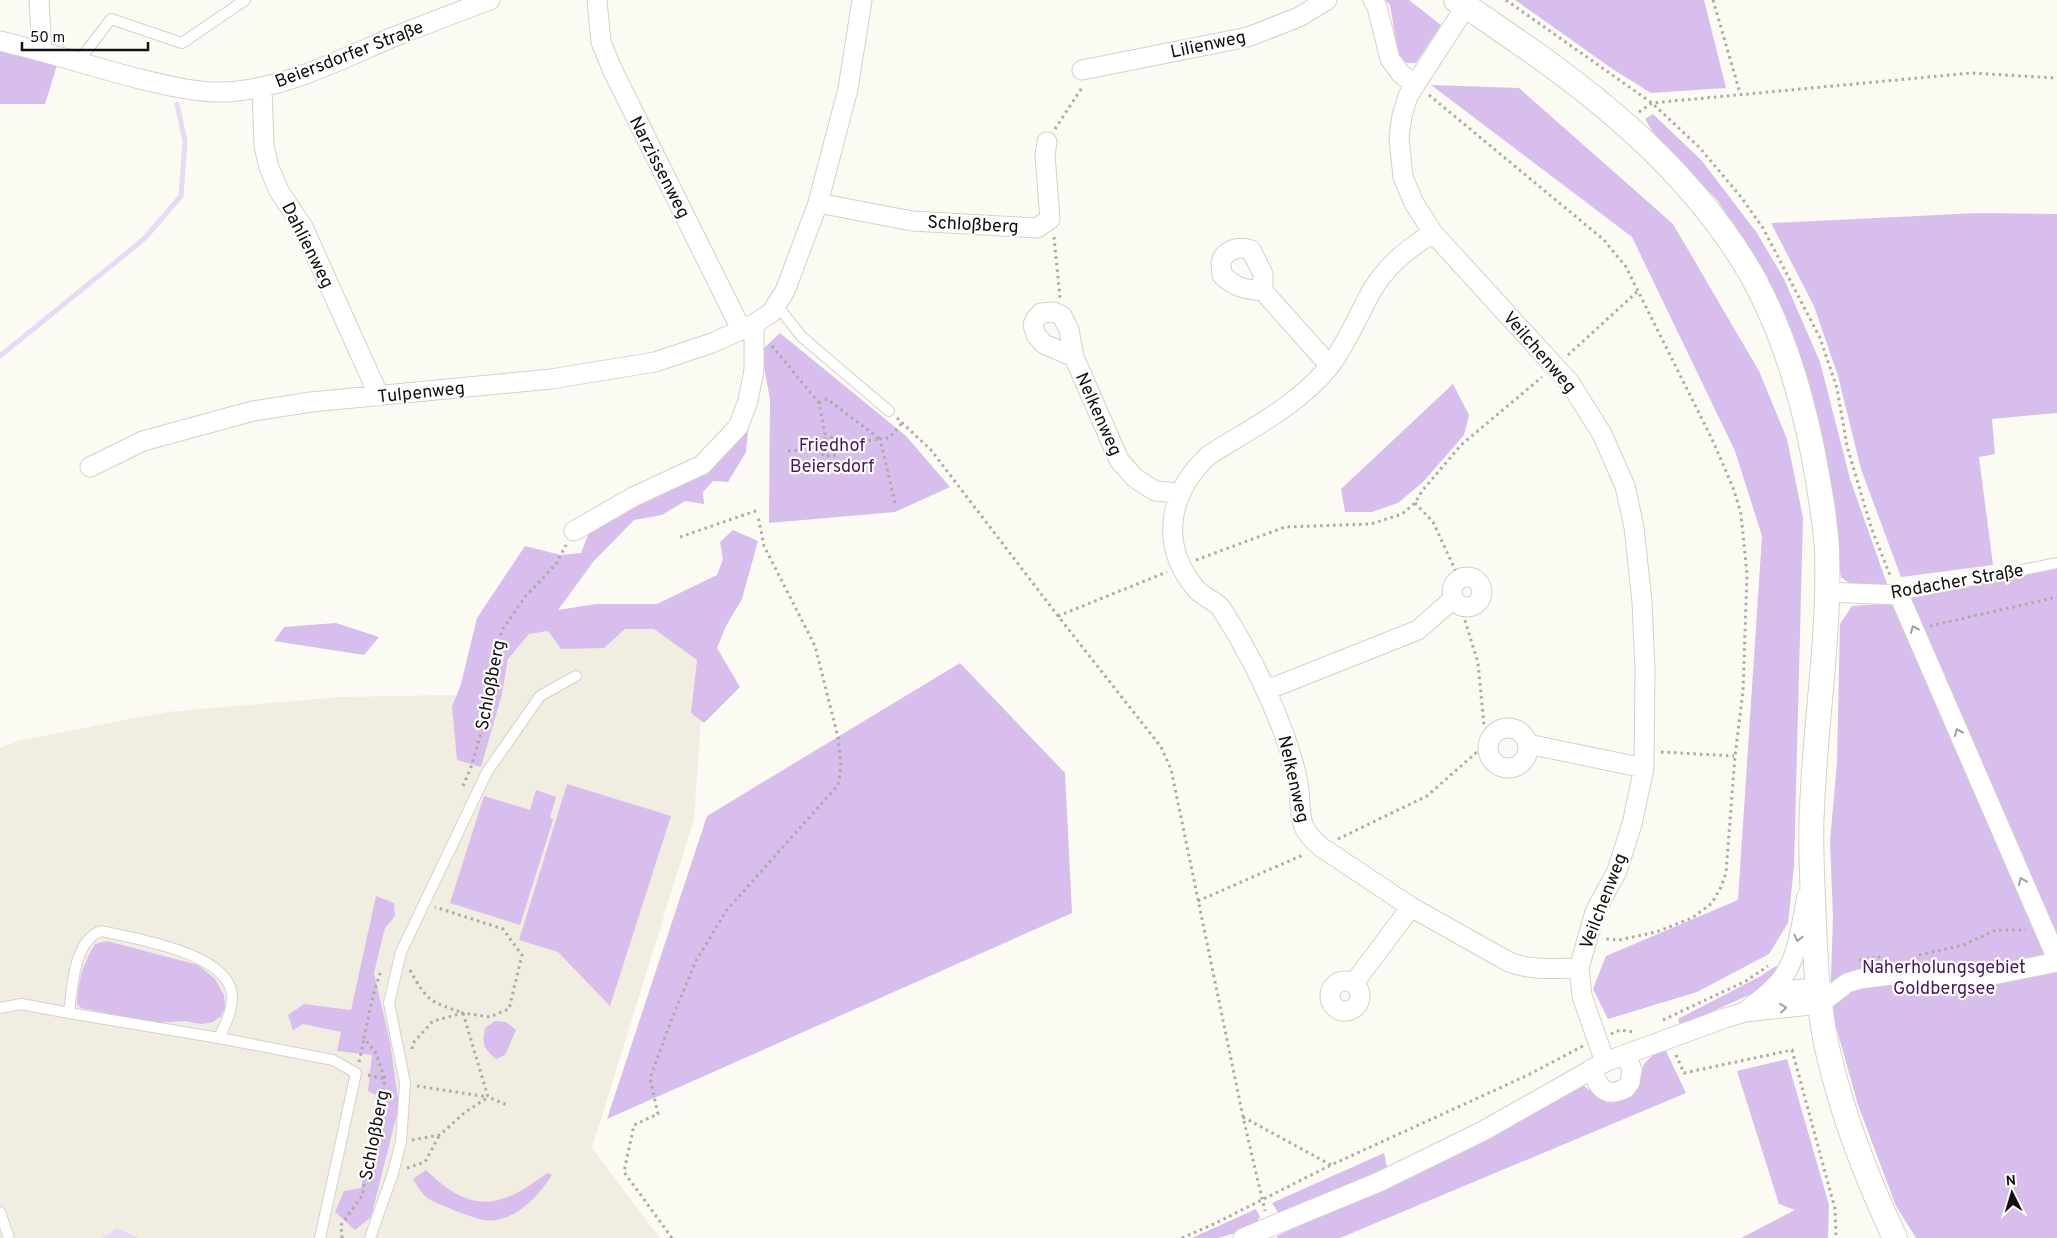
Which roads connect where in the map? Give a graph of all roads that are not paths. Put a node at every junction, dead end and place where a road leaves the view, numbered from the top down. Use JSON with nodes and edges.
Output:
{"nodes":[{"id":1,"x":39,"y":0,"type":"edge"},
{"id":2,"x":245,"y":0,"type":"edge"},
{"id":3,"x":490,"y":0,"type":"edge"},
{"id":4,"x":597,"y":0,"type":"edge"},
{"id":5,"x":862,"y":0,"type":"edge"},
{"id":6,"x":1327,"y":0,"type":"edge"},
{"id":7,"x":1372,"y":0,"type":"edge"},
{"id":8,"x":1461,"y":3,"type":"edge"},
{"id":9,"x":0,"y":41,"type":"edge"},
{"id":10,"x":42,"y":51,"type":"junction"},
{"id":11,"x":77,"y":63,"type":"junction"},
{"id":12,"x":1082,"y":70,"type":"road end"},
{"id":13,"x":1415,"y":84,"type":"junction"},
{"id":14,"x":262,"y":88,"type":"junction"},
{"id":15,"x":1047,"y":142,"type":"road end"},
{"id":16,"x":818,"y":203,"type":"junction"},
{"id":17,"x":1433,"y":234,"type":"junction"},
{"id":18,"x":1262,"y":291,"type":"dead end"},
{"id":19,"x":776,"y":304,"type":"junction"},
{"id":20,"x":748,"y":327,"type":"junction"},
{"id":21,"x":1074,"y":357,"type":"junction"},
{"id":22,"x":1330,"y":366,"type":"junction"},
{"id":23,"x":379,"y":396,"type":"junction"},
{"id":24,"x":889,"y":411,"type":"road end"},
{"id":25,"x":90,"y":467,"type":"dead end"},
{"id":26,"x":1179,"y":493,"type":"junction"},
{"id":27,"x":574,"y":531,"type":"road end"},
{"id":28,"x":2057,"y":563,"type":"edge"},
{"id":29,"x":1827,"y":592,"type":"junction"},
{"id":30,"x":1899,"y":595,"type":"junction"},
{"id":31,"x":1458,"y":603,"type":"junction"},
{"id":32,"x":576,"y":676,"type":"dead end"},
{"id":33,"x":1267,"y":690,"type":"junction"},
{"id":34,"x":1528,"y":744,"type":"junction"},
{"id":35,"x":1644,"y":760,"type":"junction"},
{"id":36,"x":1812,"y":873,"type":"junction"},
{"id":37,"x":1410,"y":907,"type":"junction"},
{"id":38,"x":2057,"y":961,"type":"edge"},
{"id":39,"x":1578,"y":968,"type":"junction"},
{"id":40,"x":1354,"y":983,"type":"dead end"},
{"id":41,"x":1818,"y":988,"type":"junction"},
{"id":42,"x":1769,"y":992,"type":"junction"},
{"id":43,"x":0,"y":1008,"type":"edge"},
{"id":44,"x":1746,"y":1012,"type":"junction"},
{"id":45,"x":69,"y":1013,"type":"junction"},
{"id":46,"x":219,"y":1038,"type":"junction"},
{"id":47,"x":1626,"y":1054,"type":"junction"},
{"id":48,"x":1598,"y":1065,"type":"junction"},
{"id":49,"x":0,"y":1212,"type":"edge"},
{"id":50,"x":9,"y":1238,"type":"edge"},
{"id":51,"x":320,"y":1238,"type":"edge"},
{"id":52,"x":370,"y":1238,"type":"edge"},
{"id":53,"x":1243,"y":1238,"type":"edge"},
{"id":54,"x":1895,"y":1238,"type":"edge"}],
"edges":[{"from":1,"to":10,"type":"street"},
{"from":2,"to":11,"type":"lane"},
{"from":3,"to":14,"type":"street","name":"Beiersdorfer Straße"},
{"from":4,"to":20,"type":"street","name":"Narzissenweg"},
{"from":5,"to":16,"type":"street"},
{"from":6,"to":12,"type":"street","name":"Lilienweg"},
{"from":7,"to":13,"type":"street"},
{"from":8,"to":13,"type":"street","name":"Veilchenweg"},
{"from":8,"to":29,"type":"street"},
{"from":9,"to":10,"type":"street","name":"Beiersdorfer Straße"},
{"from":10,"to":11,"type":"street","name":"Beiersdorfer Straße"},
{"from":11,"to":14,"type":"street","name":"Beiersdorfer Straße"},
{"from":13,"to":17,"type":"street","name":"Veilchenweg"},
{"from":14,"to":23,"type":"street","name":"Dahlienweg"},
{"from":15,"to":16,"type":"street","name":"Schloßberg"},
{"from":16,"to":19,"type":"street"},
{"from":17,"to":22,"type":"street","name":"Nelkenweg"},
{"from":17,"to":35,"type":"street","name":"Veilchenweg"},
{"from":18,"to":22,"type":"street"},
{"from":19,"to":20,"type":"street"},
{"from":19,"to":24,"type":"lane"},
{"from":20,"to":23,"type":"street","name":"Tulpenweg"},
{"from":20,"to":27,"type":"street"},
{"from":21,"to":21,"type":"street","name":"Nelkenweg"},
{"from":21,"to":26,"type":"street","name":"Nelkenweg"},
{"from":22,"to":26,"type":"street","name":"Nelkenweg"},
{"from":23,"to":25,"type":"street","name":"Tulpenweg"},
{"from":26,"to":33,"type":"street","name":"Nelkenweg"},
{"from":28,"to":30,"type":"lane","name":"Rodacher Straße"},
{"from":29,"to":30,"type":"street","name":"Rodacher Straße"},
{"from":29,"to":36,"type":"street"},
{"from":38,"to":30,"type":"street","one_way":true},
{"from":31,"to":31,"type":"street"},
{"from":31,"to":33,"type":"street"},
{"from":32,"to":52,"type":"lane"},
{"from":33,"to":37,"type":"street","name":"Nelkenweg"},
{"from":34,"to":34,"type":"street"},
{"from":34,"to":35,"type":"street"},
{"from":35,"to":39,"type":"street","name":"Veilchenweg"},
{"from":36,"to":41,"type":"street"},
{"from":36,"to":42,"type":"street","one_way":true},
{"from":37,"to":39,"type":"street","name":"Nelkenweg"},
{"from":37,"to":40,"type":"street"},
{"from":38,"to":41,"type":"street"},
{"from":39,"to":48,"type":"street","name":"Veilchenweg"},
{"from":41,"to":42,"type":"street"},
{"from":44,"to":41,"type":"street","one_way":true},
{"from":41,"to":54,"type":"street"},
{"from":42,"to":44,"type":"street"},
{"from":43,"to":45,"type":"lane"},
{"from":44,"to":47,"type":"street"},
{"from":45,"to":46,"type":"lane"},
{"from":45,"to":46,"type":"lane"},
{"from":46,"to":51,"type":"lane"},
{"from":47,"to":48,"type":"street"},
{"from":47,"to":48,"type":"street"},
{"from":48,"to":53,"type":"street"},
{"from":49,"to":50,"type":"lane"}]}
